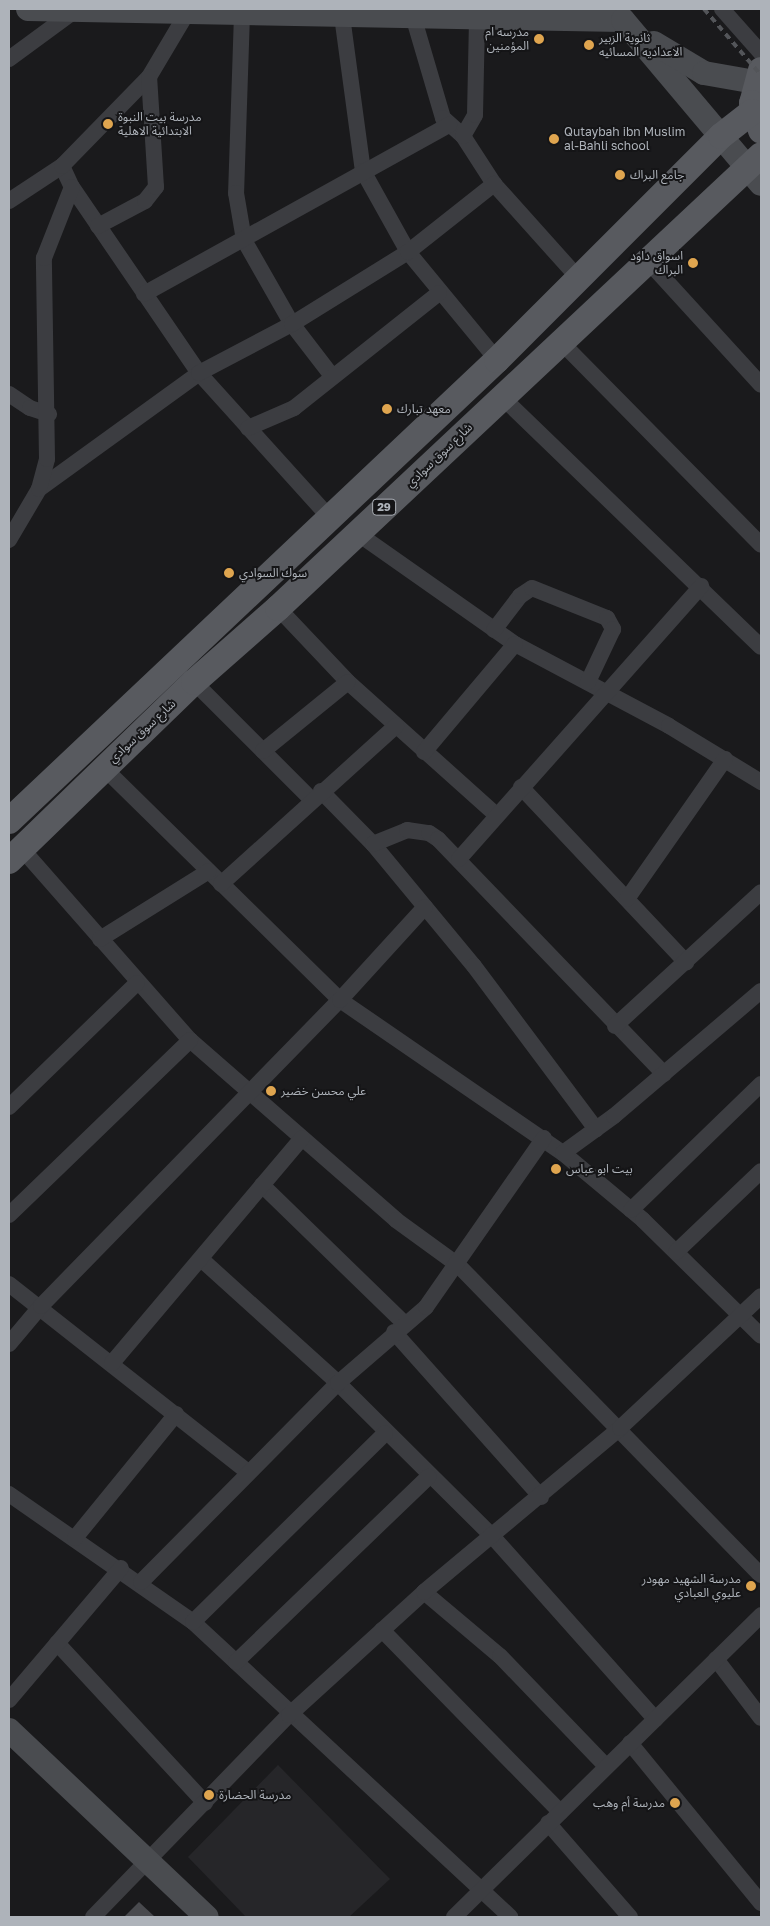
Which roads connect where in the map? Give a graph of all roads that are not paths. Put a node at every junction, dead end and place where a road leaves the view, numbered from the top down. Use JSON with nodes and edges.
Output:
{"nodes":[{"id":1,"x":28,"y":9,"type":"edge"},
{"id":2,"x":722,"y":9,"type":"edge"},
{"id":3,"x":73,"y":12,"type":"junction"},
{"id":4,"x":317,"y":12,"type":"edge"},
{"id":5,"x":187,"y":13,"type":"junction"},
{"id":6,"x":242,"y":14,"type":"junction"},
{"id":7,"x":617,"y":14,"type":"edge"},
{"id":8,"x":342,"y":16,"type":"junction"},
{"id":9,"x":413,"y":16,"type":"junction"},
{"id":10,"x":476,"y":17,"type":"junction"},
{"id":11,"x":761,"y":53,"type":"edge"},
{"id":12,"x":9,"y":59,"type":"edge"},
{"id":13,"x":758,"y":76,"type":"edge"},
{"id":14,"x":149,"y":77,"type":"junction"},
{"id":15,"x":757,"y":122,"type":"edge"},
{"id":16,"x":449,"y":124,"type":"junction"},
{"id":17,"x":463,"y":136,"type":"junction"},
{"id":18,"x":721,"y":136,"type":"junction"},
{"id":19,"x":62,"y":166,"type":"junction"},
{"id":20,"x":756,"y":168,"type":"edge"},
{"id":21,"x":363,"y":171,"type":"junction"},
{"id":22,"x":494,"y":184,"type":"junction"},
{"id":23,"x":72,"y":187,"type":"junction"},
{"id":24,"x":9,"y":201,"type":"edge"},
{"id":25,"x":98,"y":226,"type":"junction"},
{"id":26,"x":244,"y":240,"type":"junction"},
{"id":27,"x":408,"y":252,"type":"junction"},
{"id":28,"x":648,"y":260,"type":"junction"},
{"id":29,"x":580,"y":280,"type":"junction"},
{"id":30,"x":439,"y":292,"type":"junction"},
{"id":31,"x":144,"y":294,"type":"junction"},
{"id":32,"x":292,"y":324,"type":"junction"},
{"id":33,"x":560,"y":340,"type":"junction"},
{"id":34,"x":497,"y":360,"type":"junction"},
{"id":35,"x":199,"y":373,"type":"junction"},
{"id":36,"x":332,"y":376,"type":"junction"},
{"id":37,"x":761,"y":385,"type":"edge"},
{"id":38,"x":9,"y":394,"type":"edge"},
{"id":39,"x":501,"y":396,"type":"junction"},
{"id":40,"x":49,"y":414,"type":"junction"},
{"id":41,"x":248,"y":428,"type":"junction"},
{"id":42,"x":39,"y":489,"type":"junction"},
{"id":43,"x":329,"y":517,"type":"junction"},
{"id":44,"x":358,"y":533,"type":"junction"},
{"id":45,"x":11,"y":534,"type":"edge"},
{"id":46,"x":761,"y":545,"type":"edge"},
{"id":47,"x":701,"y":586,"type":"junction"},
{"id":48,"x":278,"y":608,"type":"junction"},
{"id":49,"x":229,"y":611,"type":"junction"},
{"id":50,"x":494,"y":630,"type":"junction"},
{"id":51,"x":249,"y":634,"type":"junction"},
{"id":52,"x":515,"y":644,"type":"junction"},
{"id":53,"x":761,"y":647,"type":"edge"},
{"id":54,"x":194,"y":682,"type":"junction"},
{"id":55,"x":348,"y":682,"type":"junction"},
{"id":56,"x":588,"y":682,"type":"junction"},
{"id":57,"x":604,"y":690,"type":"junction"},
{"id":58,"x":396,"y":726,"type":"junction"},
{"id":59,"x":263,"y":751,"type":"junction"},
{"id":60,"x":424,"y":752,"type":"junction"},
{"id":61,"x":725,"y":759,"type":"junction"},
{"id":62,"x":103,"y":767,"type":"junction"},
{"id":63,"x":761,"y":782,"type":"edge"},
{"id":64,"x":521,"y":787,"type":"junction"},
{"id":65,"x":317,"y":796,"type":"junction"},
{"id":66,"x":496,"y":815,"type":"junction"},
{"id":67,"x":9,"y":821,"type":"edge"},
{"id":68,"x":373,"y":844,"type":"junction"},
{"id":69,"x":16,"y":855,"type":"edge"},
{"id":70,"x":459,"y":858,"type":"junction"},
{"id":71,"x":209,"y":871,"type":"junction"},
{"id":72,"x":221,"y":884,"type":"junction"},
{"id":73,"x":761,"y":892,"type":"edge"},
{"id":74,"x":627,"y":899,"type":"junction"},
{"id":75,"x":425,"y":907,"type":"junction"},
{"id":76,"x":100,"y":939,"type":"junction"},
{"id":77,"x":686,"y":962,"type":"junction"},
{"id":78,"x":137,"y":983,"type":"junction"},
{"id":79,"x":761,"y":991,"type":"edge"},
{"id":80,"x":340,"y":1000,"type":"junction"},
{"id":81,"x":615,"y":1026,"type":"junction"},
{"id":82,"x":190,"y":1040,"type":"junction"},
{"id":83,"x":664,"y":1074,"type":"junction"},
{"id":84,"x":761,"y":1084,"type":"edge"},
{"id":85,"x":248,"y":1093,"type":"junction"},
{"id":86,"x":9,"y":1107,"type":"edge"},
{"id":87,"x":596,"y":1129,"type":"junction"},
{"id":88,"x":302,"y":1138,"type":"junction"},
{"id":89,"x":544,"y":1138,"type":"junction"},
{"id":90,"x":562,"y":1152,"type":"junction"},
{"id":91,"x":761,"y":1171,"type":"edge"},
{"id":92,"x":262,"y":1185,"type":"junction"},
{"id":93,"x":631,"y":1210,"type":"junction"},
{"id":94,"x":9,"y":1215,"type":"edge"},
{"id":95,"x":676,"y":1252,"type":"junction"},
{"id":96,"x":200,"y":1258,"type":"junction"},
{"id":97,"x":458,"y":1265,"type":"junction"},
{"id":98,"x":9,"y":1284,"type":"edge"},
{"id":99,"x":761,"y":1296,"type":"edge"},
{"id":100,"x":41,"y":1306,"type":"junction"},
{"id":101,"x":741,"y":1315,"type":"junction"},
{"id":102,"x":399,"y":1328,"type":"junction"},
{"id":103,"x":761,"y":1336,"type":"edge"},
{"id":104,"x":9,"y":1344,"type":"edge"},
{"id":105,"x":112,"y":1363,"type":"junction"},
{"id":106,"x":338,"y":1383,"type":"junction"},
{"id":107,"x":176,"y":1414,"type":"junction"},
{"id":108,"x":620,"y":1428,"type":"junction"},
{"id":109,"x":385,"y":1433,"type":"junction"},
{"id":110,"x":247,"y":1471,"type":"junction"},
{"id":111,"x":428,"y":1478,"type":"junction"},
{"id":112,"x":9,"y":1494,"type":"edge"},
{"id":113,"x":540,"y":1496,"type":"junction"},
{"id":114,"x":493,"y":1537,"type":"junction"},
{"id":115,"x":75,"y":1538,"type":"junction"},
{"id":116,"x":121,"y":1568,"type":"junction"},
{"id":117,"x":761,"y":1575,"type":"edge"},
{"id":118,"x":141,"y":1582,"type":"junction"},
{"id":119,"x":424,"y":1592,"type":"junction"},
{"id":120,"x":761,"y":1615,"type":"edge"},
{"id":121,"x":193,"y":1622,"type":"junction"},
{"id":122,"x":382,"y":1630,"type":"junction"},
{"id":123,"x":57,"y":1642,"type":"junction"},
{"id":124,"x":716,"y":1660,"type":"junction"},
{"id":125,"x":236,"y":1662,"type":"junction"},
{"id":126,"x":9,"y":1700,"type":"edge"},
{"id":127,"x":289,"y":1716,"type":"junction"},
{"id":128,"x":761,"y":1718,"type":"edge"},
{"id":129,"x":655,"y":1719,"type":"junction"},
{"id":130,"x":9,"y":1730,"type":"edge"},
{"id":131,"x":630,"y":1743,"type":"junction"},
{"id":132,"x":606,"y":1766,"type":"junction"},
{"id":133,"x":205,"y":1803,"type":"junction"},
{"id":134,"x":554,"y":1818,"type":"junction"},
{"id":135,"x":150,"y":1863,"type":"junction"},
{"id":136,"x":484,"y":1888,"type":"junction"},
{"id":137,"x":761,"y":1903,"type":"edge"},
{"id":138,"x":93,"y":1917,"type":"edge"},
{"id":139,"x":207,"y":1917,"type":"edge"},
{"id":140,"x":454,"y":1917,"type":"edge"},
{"id":141,"x":510,"y":1917,"type":"edge"},
{"id":142,"x":630,"y":1917,"type":"edge"}],
"edges":[{"from":1,"to":3,"type":"street"},
{"from":2,"to":11,"type":"street"},
{"from":3,"to":5,"type":"street"},
{"from":3,"to":12,"type":"street"},
{"from":4,"to":6,"type":"street"},
{"from":4,"to":8,"type":"street"},
{"from":5,"to":6,"type":"street"},
{"from":5,"to":14,"type":"street"},
{"from":6,"to":26,"type":"street"},
{"from":7,"to":10,"type":"street"},
{"from":7,"to":13,"type":"street"},
{"from":7,"to":18,"type":"street"},
{"from":8,"to":9,"type":"street"},
{"from":8,"to":21,"type":"street"},
{"from":9,"to":10,"type":"street"},
{"from":9,"to":16,"type":"street"},
{"from":10,"to":17,"type":"street"},
{"from":13,"to":15,"type":"main road","number":"29"},
{"from":14,"to":19,"type":"street"},
{"from":14,"to":25,"type":"street"},
{"from":15,"to":18,"type":"main road","name":"شارع سوق سوادي","number":"29"},
{"from":16,"to":17,"type":"street"},
{"from":16,"to":21,"type":"street"},
{"from":17,"to":22,"type":"street"},
{"from":18,"to":20,"type":"street"},
{"from":18,"to":29,"type":"main road","name":"شارع سوق سوادي","number":"29"},
{"from":19,"to":23,"type":"street"},
{"from":19,"to":24,"type":"street"},
{"from":20,"to":28,"type":"main road","name":"شارع سوق سوادي","number":"29"},
{"from":21,"to":26,"type":"street"},
{"from":21,"to":27,"type":"street"},
{"from":22,"to":27,"type":"street"},
{"from":22,"to":29,"type":"street"},
{"from":23,"to":25,"type":"street"},
{"from":23,"to":40,"type":"street"},
{"from":25,"to":31,"type":"street"},
{"from":26,"to":31,"type":"street"},
{"from":26,"to":32,"type":"street"},
{"from":27,"to":30,"type":"street"},
{"from":27,"to":32,"type":"street"},
{"from":28,"to":33,"type":"main road","name":"شارع سوق سوادي","number":"29"},
{"from":28,"to":37,"type":"street"},
{"from":29,"to":34,"type":"main road","name":"شارع سوق سوادي","number":"29"},
{"from":30,"to":34,"type":"street"},
{"from":30,"to":36,"type":"street"},
{"from":31,"to":35,"type":"street"},
{"from":32,"to":35,"type":"street"},
{"from":32,"to":36,"type":"street"},
{"from":33,"to":39,"type":"main road","name":"شارع سوق سوادي","number":"29"},
{"from":33,"to":46,"type":"street"},
{"from":34,"to":43,"type":"main road","name":"شارع سوق سوادي","number":"29"},
{"from":35,"to":41,"type":"street"},
{"from":35,"to":42,"type":"street"},
{"from":36,"to":41,"type":"street"},
{"from":38,"to":40,"type":"street"},
{"from":39,"to":44,"type":"main road","name":"شارع سوق سوادي","number":"29"},
{"from":39,"to":47,"type":"street"},
{"from":40,"to":42,"type":"street"},
{"from":41,"to":43,"type":"street"},
{"from":42,"to":45,"type":"street"},
{"from":43,"to":49,"type":"main road","name":"شارع سوق سوادي","number":"29"},
{"from":44,"to":48,"type":"main road","name":"شارع سوق سوادي","number":"29"},
{"from":44,"to":50,"type":"street"},
{"from":47,"to":53,"type":"street"},
{"from":47,"to":57,"type":"street"},
{"from":48,"to":51,"type":"main road","name":"شارع سوق سوادي","number":"29"},
{"from":48,"to":55,"type":"street"},
{"from":49,"to":51,"type":"main road"},
{"from":49,"to":67,"type":"main road","name":"شارع سوق سوادي","number":"29"},
{"from":50,"to":52,"type":"street"},
{"from":50,"to":56,"type":"street"},
{"from":51,"to":54,"type":"main road","name":"شارع سوق سوادي","number":"29"},
{"from":52,"to":56,"type":"street"},
{"from":52,"to":60,"type":"street"},
{"from":54,"to":59,"type":"street"},
{"from":54,"to":62,"type":"main road","name":"شارع سوق سوادي","number":"29"},
{"from":55,"to":58,"type":"street"},
{"from":55,"to":59,"type":"street"},
{"from":56,"to":57,"type":"street"},
{"from":57,"to":61,"type":"street"},
{"from":57,"to":64,"type":"street"},
{"from":58,"to":60,"type":"street"},
{"from":58,"to":65,"type":"street"},
{"from":59,"to":65,"type":"street"},
{"from":60,"to":66,"type":"street"},
{"from":61,"to":63,"type":"street"},
{"from":61,"to":74,"type":"street"},
{"from":62,"to":69,"type":"main road","name":"شارع سوق سوادي","number":"29"},
{"from":62,"to":71,"type":"street"},
{"from":64,"to":66,"type":"street"},
{"from":64,"to":74,"type":"street"},
{"from":65,"to":68,"type":"street"},
{"from":65,"to":72,"type":"street"},
{"from":66,"to":70,"type":"street"},
{"from":68,"to":70,"type":"street"},
{"from":68,"to":75,"type":"street"},
{"from":69,"to":76,"type":"street"},
{"from":70,"to":81,"type":"street"},
{"from":71,"to":72,"type":"street"},
{"from":71,"to":76,"type":"street"},
{"from":72,"to":80,"type":"street"},
{"from":73,"to":77,"type":"street"},
{"from":74,"to":77,"type":"street"},
{"from":75,"to":80,"type":"street"},
{"from":75,"to":87,"type":"street"},
{"from":76,"to":78,"type":"street"},
{"from":77,"to":81,"type":"street"},
{"from":78,"to":82,"type":"street"},
{"from":78,"to":86,"type":"street"},
{"from":79,"to":83,"type":"street"},
{"from":80,"to":85,"type":"street"},
{"from":80,"to":89,"type":"street"},
{"from":81,"to":83,"type":"street"},
{"from":82,"to":85,"type":"street"},
{"from":82,"to":94,"type":"street"},
{"from":83,"to":87,"type":"street"},
{"from":84,"to":93,"type":"street"},
{"from":85,"to":88,"type":"street"},
{"from":85,"to":100,"type":"street"},
{"from":87,"to":90,"type":"street"},
{"from":88,"to":92,"type":"street"},
{"from":88,"to":97,"type":"street"},
{"from":89,"to":90,"type":"street"},
{"from":89,"to":97,"type":"street"},
{"from":90,"to":93,"type":"street"},
{"from":91,"to":95,"type":"street"},
{"from":92,"to":96,"type":"street"},
{"from":92,"to":102,"type":"street"},
{"from":93,"to":95,"type":"street"},
{"from":95,"to":101,"type":"street"},
{"from":96,"to":105,"type":"street"},
{"from":96,"to":106,"type":"street"},
{"from":97,"to":102,"type":"street"},
{"from":97,"to":108,"type":"street"},
{"from":98,"to":100,"type":"street"},
{"from":99,"to":101,"type":"street"},
{"from":100,"to":104,"type":"street"},
{"from":100,"to":105,"type":"street"},
{"from":101,"to":103,"type":"street"},
{"from":101,"to":108,"type":"street"},
{"from":102,"to":106,"type":"street"},
{"from":102,"to":113,"type":"street"},
{"from":105,"to":107,"type":"street"},
{"from":106,"to":109,"type":"street"},
{"from":106,"to":110,"type":"street"},
{"from":107,"to":110,"type":"street"},
{"from":107,"to":115,"type":"street"},
{"from":108,"to":113,"type":"street"},
{"from":108,"to":117,"type":"street"},
{"from":109,"to":111,"type":"street"},
{"from":109,"to":121,"type":"street"},
{"from":110,"to":118,"type":"street"},
{"from":111,"to":114,"type":"street"},
{"from":111,"to":125,"type":"street"},
{"from":112,"to":115,"type":"street"},
{"from":113,"to":114,"type":"street"},
{"from":114,"to":119,"type":"street"},
{"from":114,"to":129,"type":"street"},
{"from":115,"to":116,"type":"street"},
{"from":116,"to":118,"type":"street"},
{"from":116,"to":123,"type":"street"},
{"from":118,"to":121,"type":"street"},
{"from":119,"to":122,"type":"street"},
{"from":119,"to":132,"type":"street"},
{"from":120,"to":124,"type":"street"},
{"from":121,"to":125,"type":"street"},
{"from":122,"to":127,"type":"street"},
{"from":122,"to":134,"type":"street"},
{"from":123,"to":126,"type":"street"},
{"from":123,"to":133,"type":"street"},
{"from":124,"to":128,"type":"street"},
{"from":124,"to":129,"type":"street"},
{"from":125,"to":127,"type":"street"},
{"from":127,"to":133,"type":"street"},
{"from":127,"to":136,"type":"street"},
{"from":129,"to":131,"type":"street"},
{"from":130,"to":135,"type":"street"},
{"from":131,"to":132,"type":"street"},
{"from":131,"to":137,"type":"street"},
{"from":132,"to":134,"type":"street"},
{"from":133,"to":135,"type":"street"},
{"from":134,"to":136,"type":"street"},
{"from":134,"to":142,"type":"street"},
{"from":135,"to":138,"type":"street"},
{"from":135,"to":139,"type":"street"},
{"from":136,"to":140,"type":"street"},
{"from":136,"to":141,"type":"street"}]}
